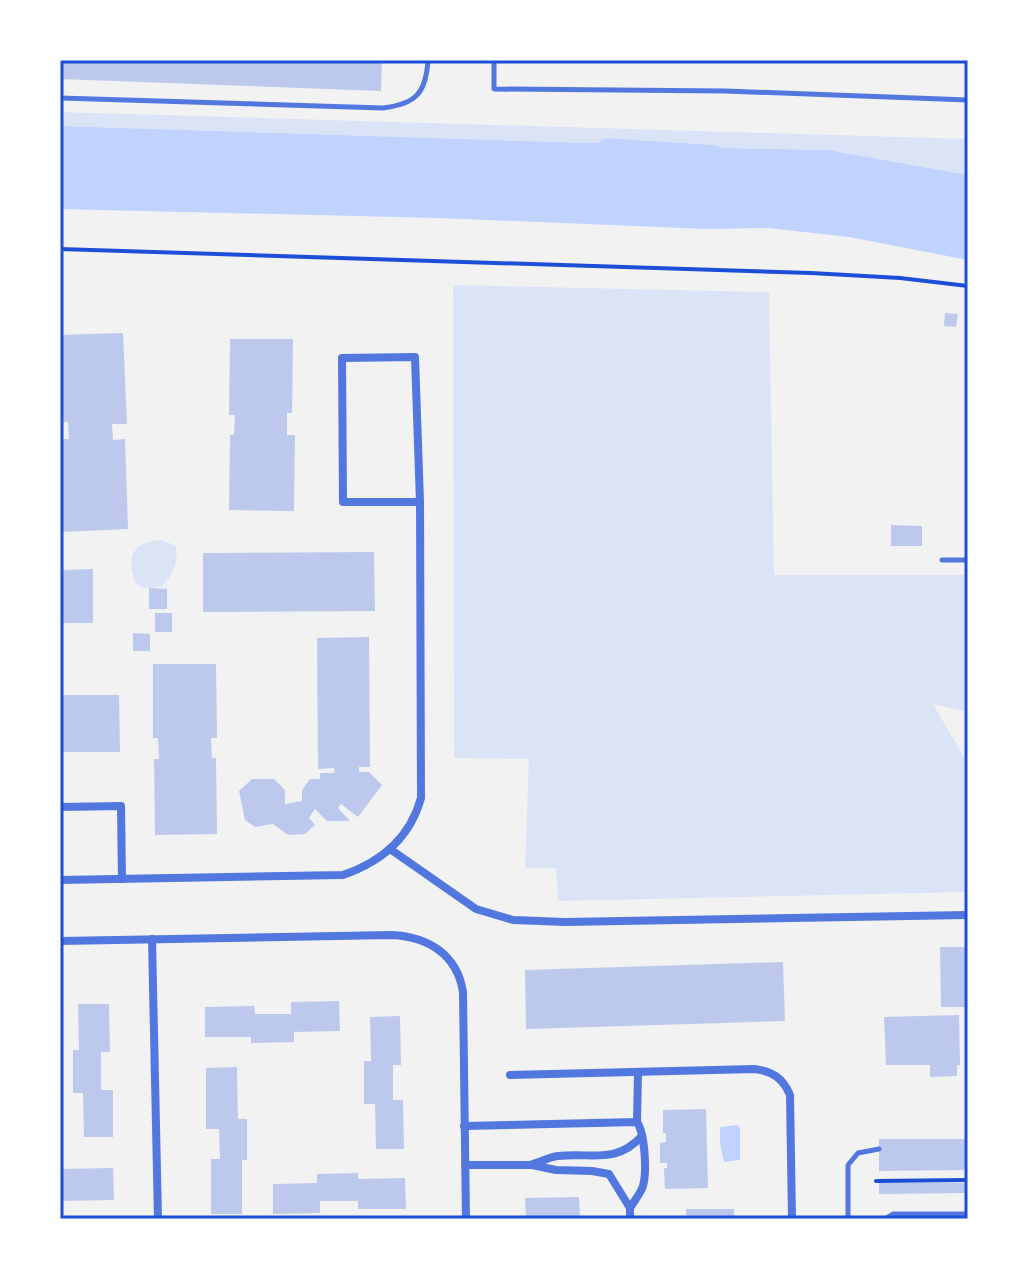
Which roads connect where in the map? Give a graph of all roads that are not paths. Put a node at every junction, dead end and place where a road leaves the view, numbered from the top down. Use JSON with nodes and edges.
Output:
{"nodes":[{"id":1,"x":428,"y":60,"type":"edge"},
{"id":2,"x":494,"y":60,"type":"edge"},
{"id":3,"x":60,"y":98,"type":"edge"},
{"id":4,"x":968,"y":100,"type":"edge"},
{"id":5,"x":420,"y":502,"type":"junction"},
{"id":6,"x":942,"y":560,"type":"dead end"},
{"id":7,"x":968,"y":560,"type":"edge"},
{"id":8,"x":60,"y":807,"type":"edge"},
{"id":9,"x":390,"y":849,"type":"junction"},
{"id":10,"x":122,"y":879,"type":"junction"},
{"id":11,"x":60,"y":880,"type":"edge"},
{"id":12,"x":968,"y":915,"type":"edge"},
{"id":13,"x":152,"y":939,"type":"junction"},
{"id":14,"x":60,"y":941,"type":"edge"},
{"id":15,"x":638,"y":1072,"type":"junction"},
{"id":16,"x":510,"y":1075,"type":"dead end"},
{"id":17,"x":637,"y":1122,"type":"junction"},
{"id":18,"x":464,"y":1126,"type":"junction"},
{"id":19,"x":642,"y":1136,"type":"junction"},
{"id":20,"x":879,"y":1149,"type":"dead end"},
{"id":21,"x":465,"y":1165,"type":"junction"},
{"id":22,"x":532,"y":1165,"type":"junction"},
{"id":23,"x":630,"y":1208,"type":"junction"},
{"id":24,"x":968,"y":1214,"type":"edge"},
{"id":25,"x":158,"y":1219,"type":"edge"},
{"id":26,"x":466,"y":1219,"type":"edge"},
{"id":27,"x":630,"y":1219,"type":"edge"},
{"id":28,"x":792,"y":1219,"type":"edge"},
{"id":29,"x":848,"y":1219,"type":"edge"},
{"id":30,"x":885,"y":1219,"type":"edge"}],
"edges":[{"from":1,"to":3,"type":"lane"},
{"from":2,"to":4,"type":"lane"},
{"from":5,"to":5,"type":"street"},
{"from":5,"to":9,"type":"street"},
{"from":6,"to":7,"type":"lane"},
{"from":8,"to":10,"type":"street"},
{"from":9,"to":10,"type":"street"},
{"from":9,"to":12,"type":"street"},
{"from":10,"to":11,"type":"street"},
{"from":13,"to":14,"type":"street"},
{"from":13,"to":18,"type":"street"},
{"from":13,"to":25,"type":"street"},
{"from":15,"to":16,"type":"street"},
{"from":15,"to":17,"type":"street"},
{"from":15,"to":28,"type":"street"},
{"from":17,"to":18,"type":"street"},
{"from":17,"to":19,"type":"street"},
{"from":18,"to":21,"type":"street"},
{"from":19,"to":22,"type":"street"},
{"from":19,"to":23,"type":"street"},
{"from":20,"to":29,"type":"lane"},
{"from":21,"to":22,"type":"street"},
{"from":21,"to":26,"type":"street"},
{"from":22,"to":23,"type":"street"},
{"from":23,"to":27,"type":"street"},
{"from":24,"to":30,"type":"lane"}]}
